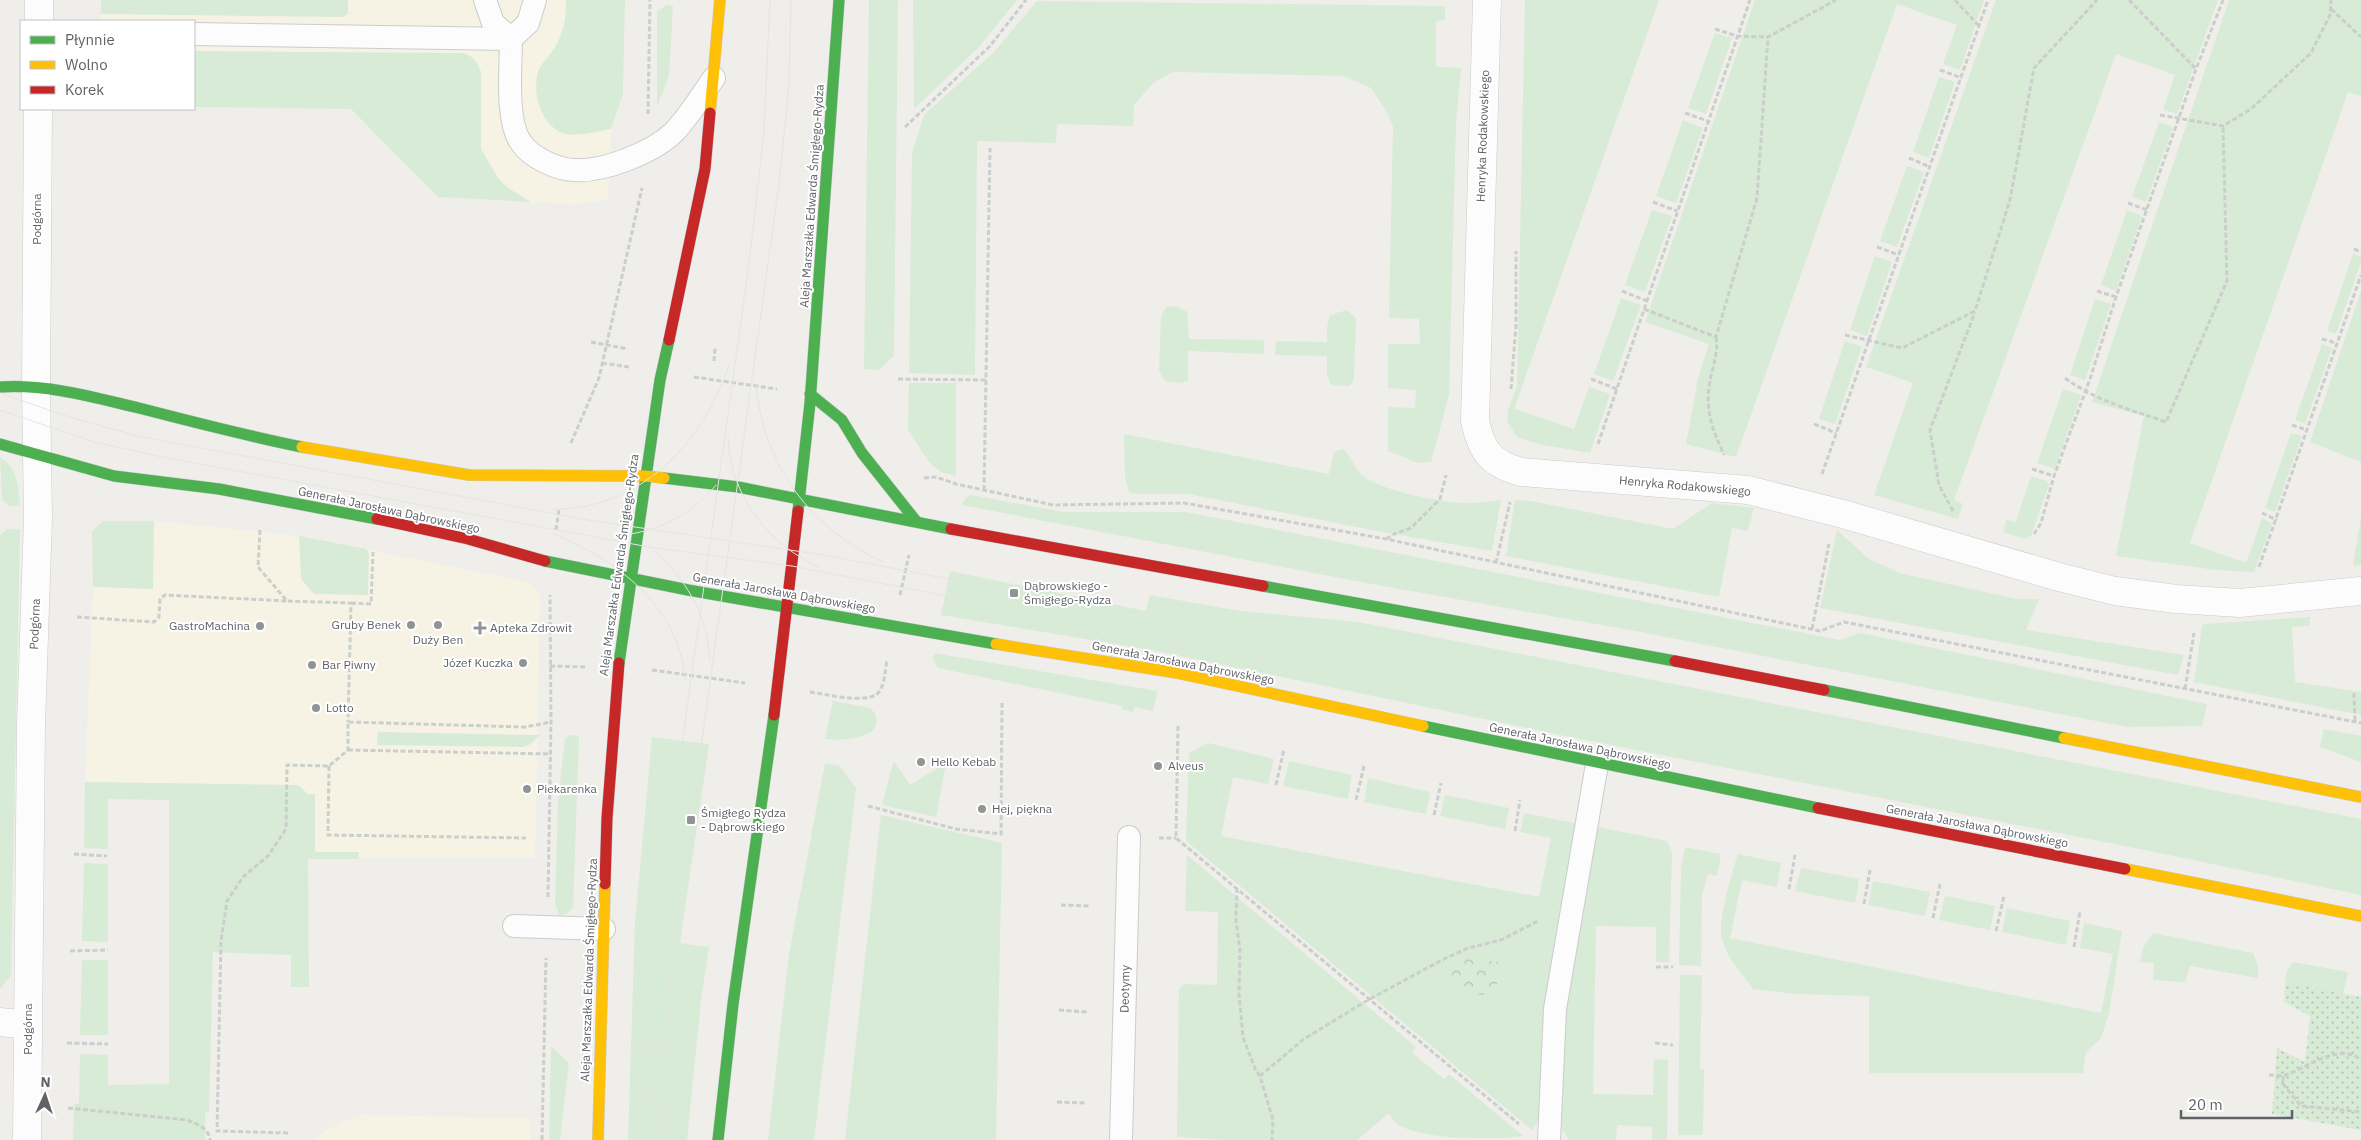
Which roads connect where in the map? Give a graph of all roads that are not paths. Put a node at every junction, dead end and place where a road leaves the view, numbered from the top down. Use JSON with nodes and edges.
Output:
{"nodes":[{"id":1,"x":39,"y":0,"type":"edge"},
{"id":2,"x":485,"y":0,"type":"edge"},
{"id":3,"x":535,"y":0,"type":"edge"},
{"id":4,"x":720,"y":0,"type":"edge"},
{"id":5,"x":839,"y":0,"type":"edge"},
{"id":6,"x":1487,"y":0,"type":"edge"},
{"id":7,"x":39,"y":20,"type":"edge"},
{"id":8,"x":195,"y":34,"type":"edge"},
{"id":9,"x":511,"y":39,"type":"junction"},
{"id":10,"x":714,"y":78,"type":"junction"},
{"id":11,"x":38,"y":110,"type":"edge"},
{"id":12,"x":0,"y":387,"type":"edge"},
{"id":13,"x":36,"y":387,"type":"junction"},
{"id":14,"x":810,"y":394,"type":"junction"},
{"id":15,"x":0,"y":444,"type":"edge"},
{"id":16,"x":36,"y":454,"type":"junction"},
{"id":17,"x":645,"y":476,"type":"junction"},
{"id":18,"x":799,"y":499,"type":"junction"},
{"id":19,"x":916,"y":521,"type":"junction"},
{"id":20,"x":630,"y":579,"type":"junction"},
{"id":21,"x":2361,"y":591,"type":"edge"},
{"id":22,"x":787,"y":608,"type":"junction"},
{"id":23,"x":1597,"y":764,"type":"junction"},
{"id":24,"x":2361,"y":797,"type":"edge"},
{"id":25,"x":1129,"y":837,"type":"dead end"},
{"id":26,"x":2361,"y":916,"type":"edge"},
{"id":27,"x":514,"y":926,"type":"dead end"},
{"id":28,"x":604,"y":929,"type":"junction"},
{"id":29,"x":0,"y":1022,"type":"edge"},
{"id":30,"x":28,"y":1025,"type":"junction"},
{"id":31,"x":28,"y":1140,"type":"edge"},
{"id":32,"x":598,"y":1140,"type":"edge"},
{"id":33,"x":718,"y":1140,"type":"edge"},
{"id":34,"x":1122,"y":1140,"type":"edge"},
{"id":35,"x":1549,"y":1140,"type":"edge"}],
"edges":[{"from":1,"to":7,"type":"street"},
{"from":2,"to":9,"type":"lane"},
{"from":3,"to":9,"type":"lane"},
{"from":4,"to":10,"type":"main road","name":"Aleja Marszałka Edwarda Śmigłego-Rydza"},
{"from":5,"to":14,"type":"main road","name":"Aleja Marszałka Edwarda Śmigłego-Rydza"},
{"from":6,"to":21,"type":"street","name":"Henryka Rodakowskiego"},
{"from":8,"to":9,"type":"lane"},
{"from":9,"to":10,"type":"lane"},
{"from":10,"to":17,"type":"main road","name":"Aleja Marszałka Edwarda Śmigłego-Rydza"},
{"from":11,"to":13,"type":"street","name":"Podgórna"},
{"from":12,"to":13,"type":"main road"},
{"from":13,"to":16,"type":"street","name":"Podgórna"},
{"from":13,"to":17,"type":"main road"},
{"from":14,"to":18,"type":"main road","name":"Aleja Marszałka Edwarda Śmigłego-Rydza"},
{"from":14,"to":19,"type":"main road"},
{"from":15,"to":16,"type":"main road","name":"Generała Jarosława Dąbrowskiego"},
{"from":16,"to":20,"type":"main road","name":"Generała Jarosława Dąbrowskiego"},
{"from":16,"to":30,"type":"street","name":"Podgórna"},
{"from":17,"to":18,"type":"main road"},
{"from":17,"to":20,"type":"main road","name":"Aleja Marszałka Edwarda Śmigłego-Rydza"},
{"from":18,"to":19,"type":"main road"},
{"from":18,"to":22,"type":"main road","name":"Aleja Marszałka Edwarda Śmigłego-Rydza"},
{"from":19,"to":24,"type":"main road"},
{"from":20,"to":22,"type":"main road","name":"Generała Jarosława Dąbrowskiego"},
{"from":20,"to":28,"type":"main road","name":"Aleja Marszałka Edwarda Śmigłego-Rydza"},
{"from":22,"to":23,"type":"main road","name":"Generała Jarosława Dąbrowskiego"},
{"from":22,"to":33,"type":"main road","name":"Aleja Marszałka Edwarda Śmigłego-Rydza"},
{"from":23,"to":26,"type":"main road","name":"Generała Jarosława Dąbrowskiego"},
{"from":23,"to":35,"type":"lane"},
{"from":25,"to":34,"type":"lane","name":"Deotymy"},
{"from":27,"to":28,"type":"lane"},
{"from":28,"to":32,"type":"main road","name":"Aleja Marszałka Edwarda Śmigłego-Rydza"},
{"from":29,"to":30,"type":"street"},
{"from":30,"to":31,"type":"street","name":"Podgórna"}]}
